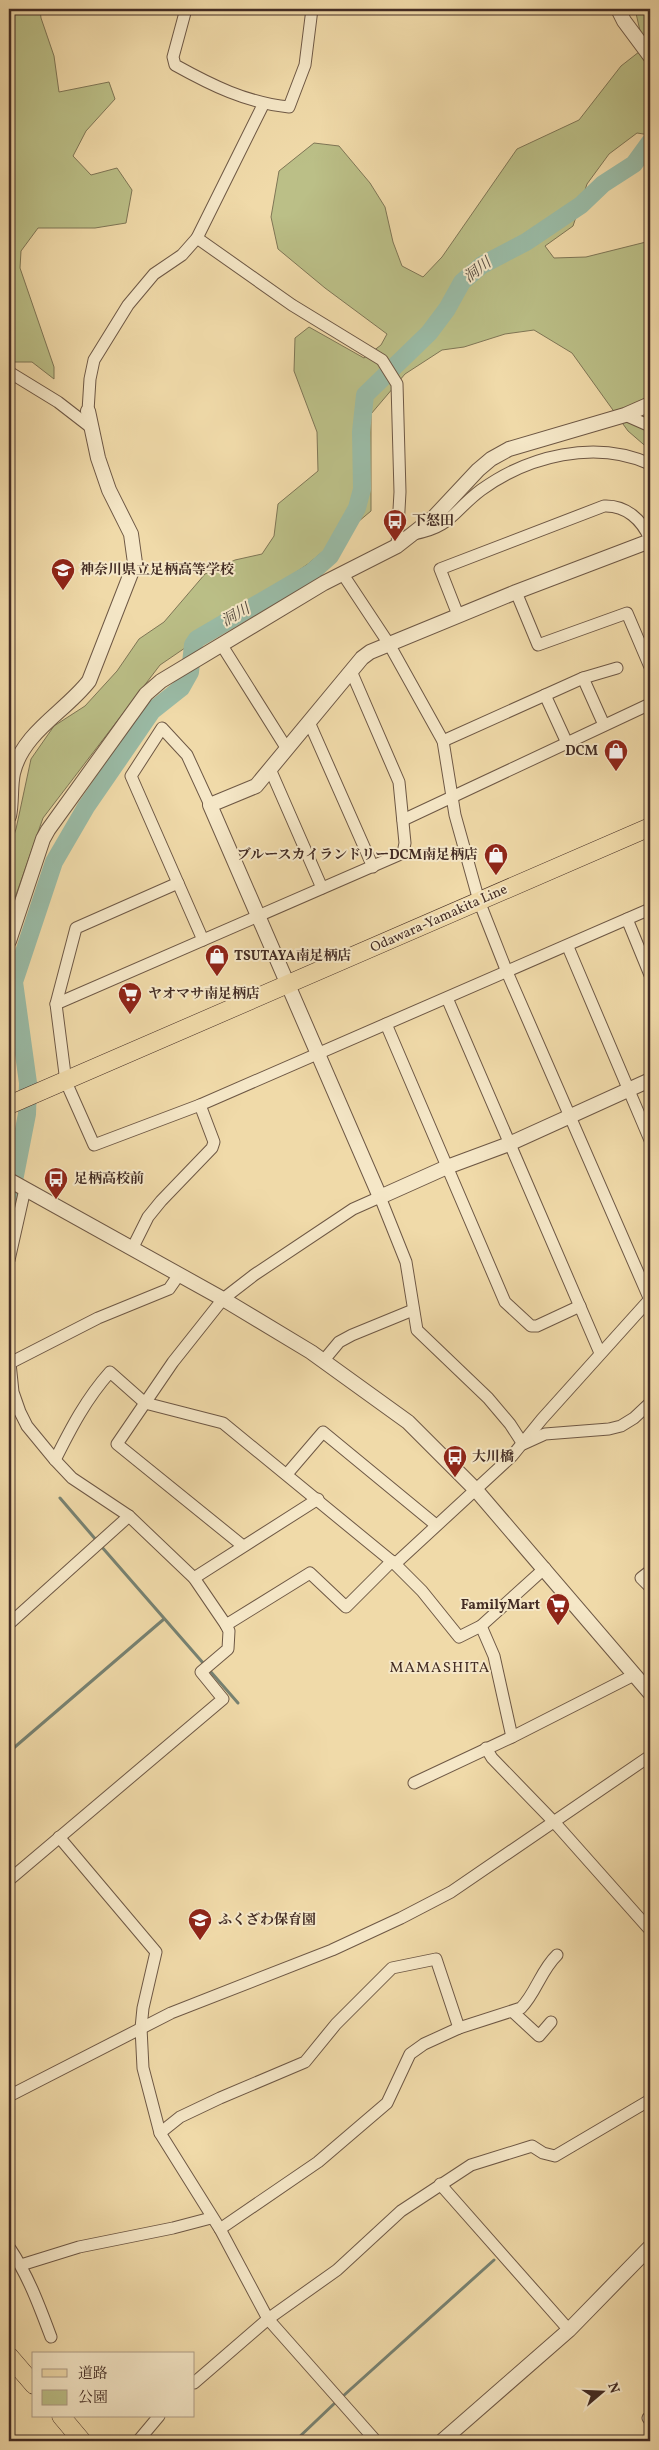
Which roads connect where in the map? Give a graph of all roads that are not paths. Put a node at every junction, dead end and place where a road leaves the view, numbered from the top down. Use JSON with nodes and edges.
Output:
{"nodes":[{"id":1,"x":186,"y":9,"type":"edge"},
{"id":2,"x":312,"y":9,"type":"edge"},
{"id":3,"x":618,"y":9,"type":"edge"},
{"id":4,"x":646,"y":51,"type":"edge"},
{"id":5,"x":263,"y":105,"type":"junction"},
{"id":6,"x":197,"y":238,"type":"junction"},
{"id":7,"x":9,"y":372,"type":"edge"},
{"id":8,"x":650,"y":404,"type":"edge"},
{"id":9,"x":88,"y":411,"type":"joint"},
{"id":10,"x":625,"y":415,"type":"junction"},
{"id":11,"x":89,"y":426,"type":"junction"},
{"id":12,"x":650,"y":426,"type":"edge"},
{"id":13,"x":650,"y":464,"type":"edge"},
{"id":14,"x":413,"y":534,"type":"junction"},
{"id":15,"x":650,"y":540,"type":"edge"},
{"id":16,"x":397,"y":546,"type":"junction"},
{"id":17,"x":342,"y":574,"type":"junction"},
{"id":18,"x":516,"y":592,"type":"junction"},
{"id":19,"x":458,"y":615,"type":"junction"},
{"id":20,"x":220,"y":644,"type":"junction"},
{"id":21,"x":389,"y":644,"type":"junction"},
{"id":22,"x":650,"y":667,"type":"edge"},
{"id":23,"x":617,"y":668,"type":"dead end"},
{"id":24,"x":351,"y":671,"type":"junction"},
{"id":25,"x":583,"y":678,"type":"junction"},
{"id":26,"x":545,"y":695,"type":"junction"},
{"id":27,"x":650,"y":704,"type":"edge"},
{"id":28,"x":309,"y":722,"type":"junction"},
{"id":29,"x":604,"y":725,"type":"junction"},
{"id":30,"x":443,"y":741,"type":"junction"},
{"id":31,"x":567,"y":743,"type":"junction"},
{"id":32,"x":287,"y":749,"type":"junction"},
{"id":33,"x":270,"y":769,"type":"junction"},
{"id":34,"x":453,"y":795,"type":"junction"},
{"id":35,"x":210,"y":805,"type":"junction"},
{"id":36,"x":9,"y":816,"type":"edge"},
{"id":37,"x":403,"y":820,"type":"junction"},
{"id":38,"x":650,"y":827,"type":"edge"},
{"id":39,"x":373,"y":866,"type":"junction"},
{"id":40,"x":178,"y":883,"type":"junction"},
{"id":41,"x":322,"y":888,"type":"junction"},
{"id":42,"x":479,"y":901,"type":"junction"},
{"id":43,"x":650,"y":909,"type":"edge"},
{"id":44,"x":258,"y":916,"type":"junction"},
{"id":45,"x":627,"y":919,"type":"junction"},
{"id":46,"x":9,"y":940,"type":"edge"},
{"id":47,"x":203,"y":940,"type":"junction"},
{"id":48,"x":568,"y":946,"type":"junction"},
{"id":49,"x":507,"y":972,"type":"junction"},
{"id":50,"x":650,"y":976,"type":"edge"},
{"id":51,"x":289,"y":985,"type":"junction"},
{"id":52,"x":447,"y":998,"type":"junction"},
{"id":53,"x":56,"y":1004,"type":"junction"},
{"id":54,"x":386,"y":1024,"type":"junction"},
{"id":55,"x":318,"y":1054,"type":"junction"},
{"id":56,"x":650,"y":1080,"type":"edge"},
{"id":57,"x":64,"y":1083,"type":"junction"},
{"id":58,"x":628,"y":1090,"type":"junction"},
{"id":59,"x":9,"y":1105,"type":"edge"},
{"id":60,"x":200,"y":1105,"type":"junction"},
{"id":61,"x":569,"y":1118,"type":"junction"},
{"id":62,"x":650,"y":1140,"type":"edge"},
{"id":63,"x":509,"y":1144,"type":"junction"},
{"id":64,"x":447,"y":1167,"type":"junction"},
{"id":65,"x":9,"y":1180,"type":"edge"},
{"id":66,"x":25,"y":1189,"type":"junction"},
{"id":67,"x":380,"y":1197,"type":"junction"},
{"id":68,"x":132,"y":1249,"type":"junction"},
{"id":69,"x":9,"y":1260,"type":"edge"},
{"id":70,"x":178,"y":1276,"type":"junction"},
{"id":71,"x":223,"y":1299,"type":"junction"},
{"id":72,"x":650,"y":1299,"type":"edge"},
{"id":73,"x":580,"y":1306,"type":"junction"},
{"id":74,"x":414,"y":1310,"type":"junction"},
{"id":75,"x":600,"y":1353,"type":"junction"},
{"id":76,"x":324,"y":1360,"type":"junction"},
{"id":77,"x":10,"y":1362,"type":"edge"},
{"id":78,"x":145,"y":1403,"type":"junction"},
{"id":79,"x":650,"y":1403,"type":"edge"},
{"id":80,"x":523,"y":1444,"type":"junction"},
{"id":81,"x":55,"y":1460,"type":"junction"},
{"id":82,"x":287,"y":1474,"type":"junction"},
{"id":83,"x":476,"y":1490,"type":"junction"},
{"id":84,"x":318,"y":1499,"type":"junction"},
{"id":85,"x":129,"y":1516,"type":"junction"},
{"id":86,"x":436,"y":1525,"type":"junction"},
{"id":87,"x":243,"y":1546,"type":"junction"},
{"id":88,"x":393,"y":1562,"type":"junction"},
{"id":89,"x":545,"y":1568,"type":"junction"},
{"id":90,"x":650,"y":1571,"type":"edge"},
{"id":91,"x":194,"y":1578,"type":"junction"},
{"id":92,"x":650,"y":1587,"type":"edge"},
{"id":93,"x":9,"y":1624,"type":"edge"},
{"id":94,"x":226,"y":1625,"type":"junction"},
{"id":95,"x":481,"y":1626,"type":"junction"},
{"id":96,"x":634,"y":1674,"type":"junction"},
{"id":97,"x":650,"y":1693,"type":"edge"},
{"id":98,"x":512,"y":1737,"type":"junction"},
{"id":99,"x":486,"y":1748,"type":"junction"},
{"id":100,"x":650,"y":1756,"type":"edge"},
{"id":101,"x":414,"y":1782,"type":"dead end"},
{"id":102,"x":556,"y":1822,"type":"junction"},
{"id":103,"x":59,"y":1837,"type":"junction"},
{"id":104,"x":9,"y":1880,"type":"edge"},
{"id":105,"x":650,"y":1930,"type":"edge"},
{"id":106,"x":557,"y":1955,"type":"dead end"},
{"id":107,"x":513,"y":2012,"type":"junction"},
{"id":108,"x":551,"y":2022,"type":"dead end"},
{"id":109,"x":141,"y":2028,"type":"junction"},
{"id":110,"x":459,"y":2028,"type":"junction"},
{"id":111,"x":9,"y":2096,"type":"edge"},
{"id":112,"x":650,"y":2100,"type":"edge"},
{"id":113,"x":160,"y":2132,"type":"junction"},
{"id":114,"x":440,"y":2184,"type":"junction"},
{"id":115,"x":211,"y":2218,"type":"junction"},
{"id":116,"x":220,"y":2229,"type":"junction"},
{"id":117,"x":9,"y":2247,"type":"edge"},
{"id":118,"x":650,"y":2247,"type":"edge"},
{"id":119,"x":21,"y":2265,"type":"junction"},
{"id":120,"x":268,"y":2319,"type":"junction"},
{"id":121,"x":569,"y":2330,"type":"junction"},
{"id":122,"x":51,"y":2337,"type":"dead end"},
{"id":123,"x":9,"y":2356,"type":"edge"},
{"id":124,"x":195,"y":2381,"type":"edge"},
{"id":125,"x":32,"y":2383,"type":"edge"},
{"id":126,"x":62,"y":2418,"type":"edge"},
{"id":127,"x":157,"y":2418,"type":"edge"},
{"id":128,"x":82,"y":2441,"type":"edge"},
{"id":129,"x":138,"y":2441,"type":"edge"},
{"id":130,"x":376,"y":2441,"type":"edge"},
{"id":131,"x":442,"y":2441,"type":"edge"}],
"edges":[{"from":1,"to":5,"type":"street"},
{"from":2,"to":5,"type":"street"},
{"from":3,"to":4,"type":"street"},
{"from":5,"to":6,"type":"street"},
{"from":6,"to":9,"type":"street"},
{"from":6,"to":16,"type":"street"},
{"from":7,"to":11,"type":"street"},
{"from":8,"to":10,"type":"street"},
{"from":9,"to":11,"type":"street"},
{"from":10,"to":12,"type":"street"},
{"from":10,"to":14,"type":"street"},
{"from":11,"to":36,"type":"street"},
{"from":13,"to":14,"type":"street"},
{"from":14,"to":16,"type":"street"},
{"from":15,"to":18,"type":"street"},
{"from":15,"to":19,"type":"street"},
{"from":16,"to":17,"type":"street"},
{"from":17,"to":20,"type":"street"},
{"from":17,"to":21,"type":"street"},
{"from":18,"to":19,"type":"street"},
{"from":18,"to":22,"type":"street"},
{"from":19,"to":21,"type":"street"},
{"from":20,"to":32,"type":"street"},
{"from":20,"to":46,"type":"street"},
{"from":21,"to":24,"type":"street"},
{"from":21,"to":30,"type":"street"},
{"from":23,"to":25,"type":"street"},
{"from":24,"to":28,"type":"street"},
{"from":24,"to":37,"type":"street"},
{"from":25,"to":26,"type":"street"},
{"from":25,"to":29,"type":"street"},
{"from":26,"to":30,"type":"street"},
{"from":26,"to":31,"type":"street"},
{"from":27,"to":29,"type":"street"},
{"from":28,"to":32,"type":"street"},
{"from":28,"to":39,"type":"street"},
{"from":29,"to":31,"type":"street"},
{"from":30,"to":34,"type":"street"},
{"from":31,"to":34,"type":"street"},
{"from":32,"to":33,"type":"street"},
{"from":33,"to":35,"type":"street"},
{"from":33,"to":41,"type":"street"},
{"from":34,"to":37,"type":"street"},
{"from":34,"to":42,"type":"street"},
{"from":35,"to":40,"type":"street"},
{"from":35,"to":44,"type":"street"},
{"from":37,"to":39,"type":"street"},
{"from":38,"to":42,"type":"main road","name":"Odawara-Yamakita Line"},
{"from":39,"to":41,"type":"street"},
{"from":40,"to":47,"type":"street"},
{"from":40,"to":53,"type":"street"},
{"from":41,"to":44,"type":"street"},
{"from":42,"to":49,"type":"street"},
{"from":42,"to":51,"type":"main road","name":"Odawara-Yamakita Line"},
{"from":43,"to":45,"type":"street"},
{"from":44,"to":47,"type":"street"},
{"from":44,"to":51,"type":"street"},
{"from":45,"to":48,"type":"street"},
{"from":45,"to":50,"type":"street"},
{"from":47,"to":53,"type":"street"},
{"from":48,"to":49,"type":"street"},
{"from":48,"to":58,"type":"street"},
{"from":49,"to":52,"type":"street"},
{"from":49,"to":61,"type":"street"},
{"from":51,"to":55,"type":"street"},
{"from":51,"to":57,"type":"main road","name":"Odawara-Yamakita Line"},
{"from":52,"to":54,"type":"street"},
{"from":52,"to":63,"type":"street"},
{"from":53,"to":57,"type":"street"},
{"from":54,"to":55,"type":"street"},
{"from":54,"to":64,"type":"street"},
{"from":55,"to":60,"type":"street"},
{"from":55,"to":67,"type":"street"},
{"from":56,"to":58,"type":"street"},
{"from":57,"to":59,"type":"main road","name":"Odawara-Yamakita Line"},
{"from":57,"to":60,"type":"street"},
{"from":58,"to":61,"type":"street"},
{"from":58,"to":62,"type":"street"},
{"from":60,"to":68,"type":"street"},
{"from":61,"to":63,"type":"street"},
{"from":61,"to":72,"type":"street"},
{"from":63,"to":64,"type":"street"},
{"from":63,"to":73,"type":"street"},
{"from":64,"to":67,"type":"street"},
{"from":64,"to":73,"type":"street"},
{"from":65,"to":66,"type":"street"},
{"from":66,"to":68,"type":"street"},
{"from":66,"to":69,"type":"street"},
{"from":67,"to":71,"type":"street"},
{"from":67,"to":74,"type":"street"},
{"from":68,"to":70,"type":"street"},
{"from":70,"to":71,"type":"street"},
{"from":70,"to":77,"type":"street"},
{"from":71,"to":76,"type":"street"},
{"from":71,"to":78,"type":"street"},
{"from":72,"to":75,"type":"street"},
{"from":73,"to":75,"type":"street"},
{"from":74,"to":76,"type":"street"},
{"from":74,"to":80,"type":"street"},
{"from":75,"to":80,"type":"street"},
{"from":76,"to":83,"type":"street"},
{"from":77,"to":81,"type":"street"},
{"from":78,"to":81,"type":"street"},
{"from":78,"to":82,"type":"street"},
{"from":78,"to":87,"type":"street"},
{"from":79,"to":80,"type":"street"},
{"from":80,"to":83,"type":"street"},
{"from":81,"to":85,"type":"street"},
{"from":82,"to":84,"type":"street"},
{"from":82,"to":86,"type":"street"},
{"from":83,"to":86,"type":"street"},
{"from":83,"to":89,"type":"street"},
{"from":84,"to":87,"type":"street"},
{"from":84,"to":88,"type":"street"},
{"from":85,"to":91,"type":"street"},
{"from":85,"to":93,"type":"street"},
{"from":86,"to":88,"type":"street"},
{"from":87,"to":91,"type":"street"},
{"from":88,"to":94,"type":"street"},
{"from":88,"to":95,"type":"street"},
{"from":89,"to":95,"type":"street"},
{"from":89,"to":96,"type":"street"},
{"from":90,"to":92,"type":"street"},
{"from":91,"to":94,"type":"street"},
{"from":94,"to":103,"type":"street"},
{"from":95,"to":98,"type":"street"},
{"from":96,"to":97,"type":"street"},
{"from":96,"to":98,"type":"street"},
{"from":98,"to":99,"type":"street"},
{"from":99,"to":101,"type":"street"},
{"from":99,"to":102,"type":"street"},
{"from":100,"to":102,"type":"street"},
{"from":102,"to":105,"type":"street"},
{"from":102,"to":109,"type":"street"},
{"from":103,"to":104,"type":"street"},
{"from":103,"to":109,"type":"street"},
{"from":106,"to":107,"type":"street"},
{"from":107,"to":108,"type":"street"},
{"from":107,"to":110,"type":"street"},
{"from":109,"to":111,"type":"street"},
{"from":109,"to":113,"type":"street"},
{"from":110,"to":113,"type":"street"},
{"from":110,"to":116,"type":"street"},
{"from":112,"to":114,"type":"street"},
{"from":113,"to":115,"type":"street"},
{"from":114,"to":120,"type":"street"},
{"from":114,"to":121,"type":"street"},
{"from":115,"to":116,"type":"street"},
{"from":115,"to":119,"type":"street"},
{"from":116,"to":120,"type":"street"},
{"from":117,"to":119,"type":"street"},
{"from":118,"to":121,"type":"street"},
{"from":119,"to":122,"type":"street"},
{"from":120,"to":124,"type":"street"},
{"from":120,"to":130,"type":"street"},
{"from":121,"to":131,"type":"street"},
{"from":123,"to":125,"type":"main road"},
{"from":126,"to":128,"type":"main road"},
{"from":127,"to":129,"type":"street"}]}
